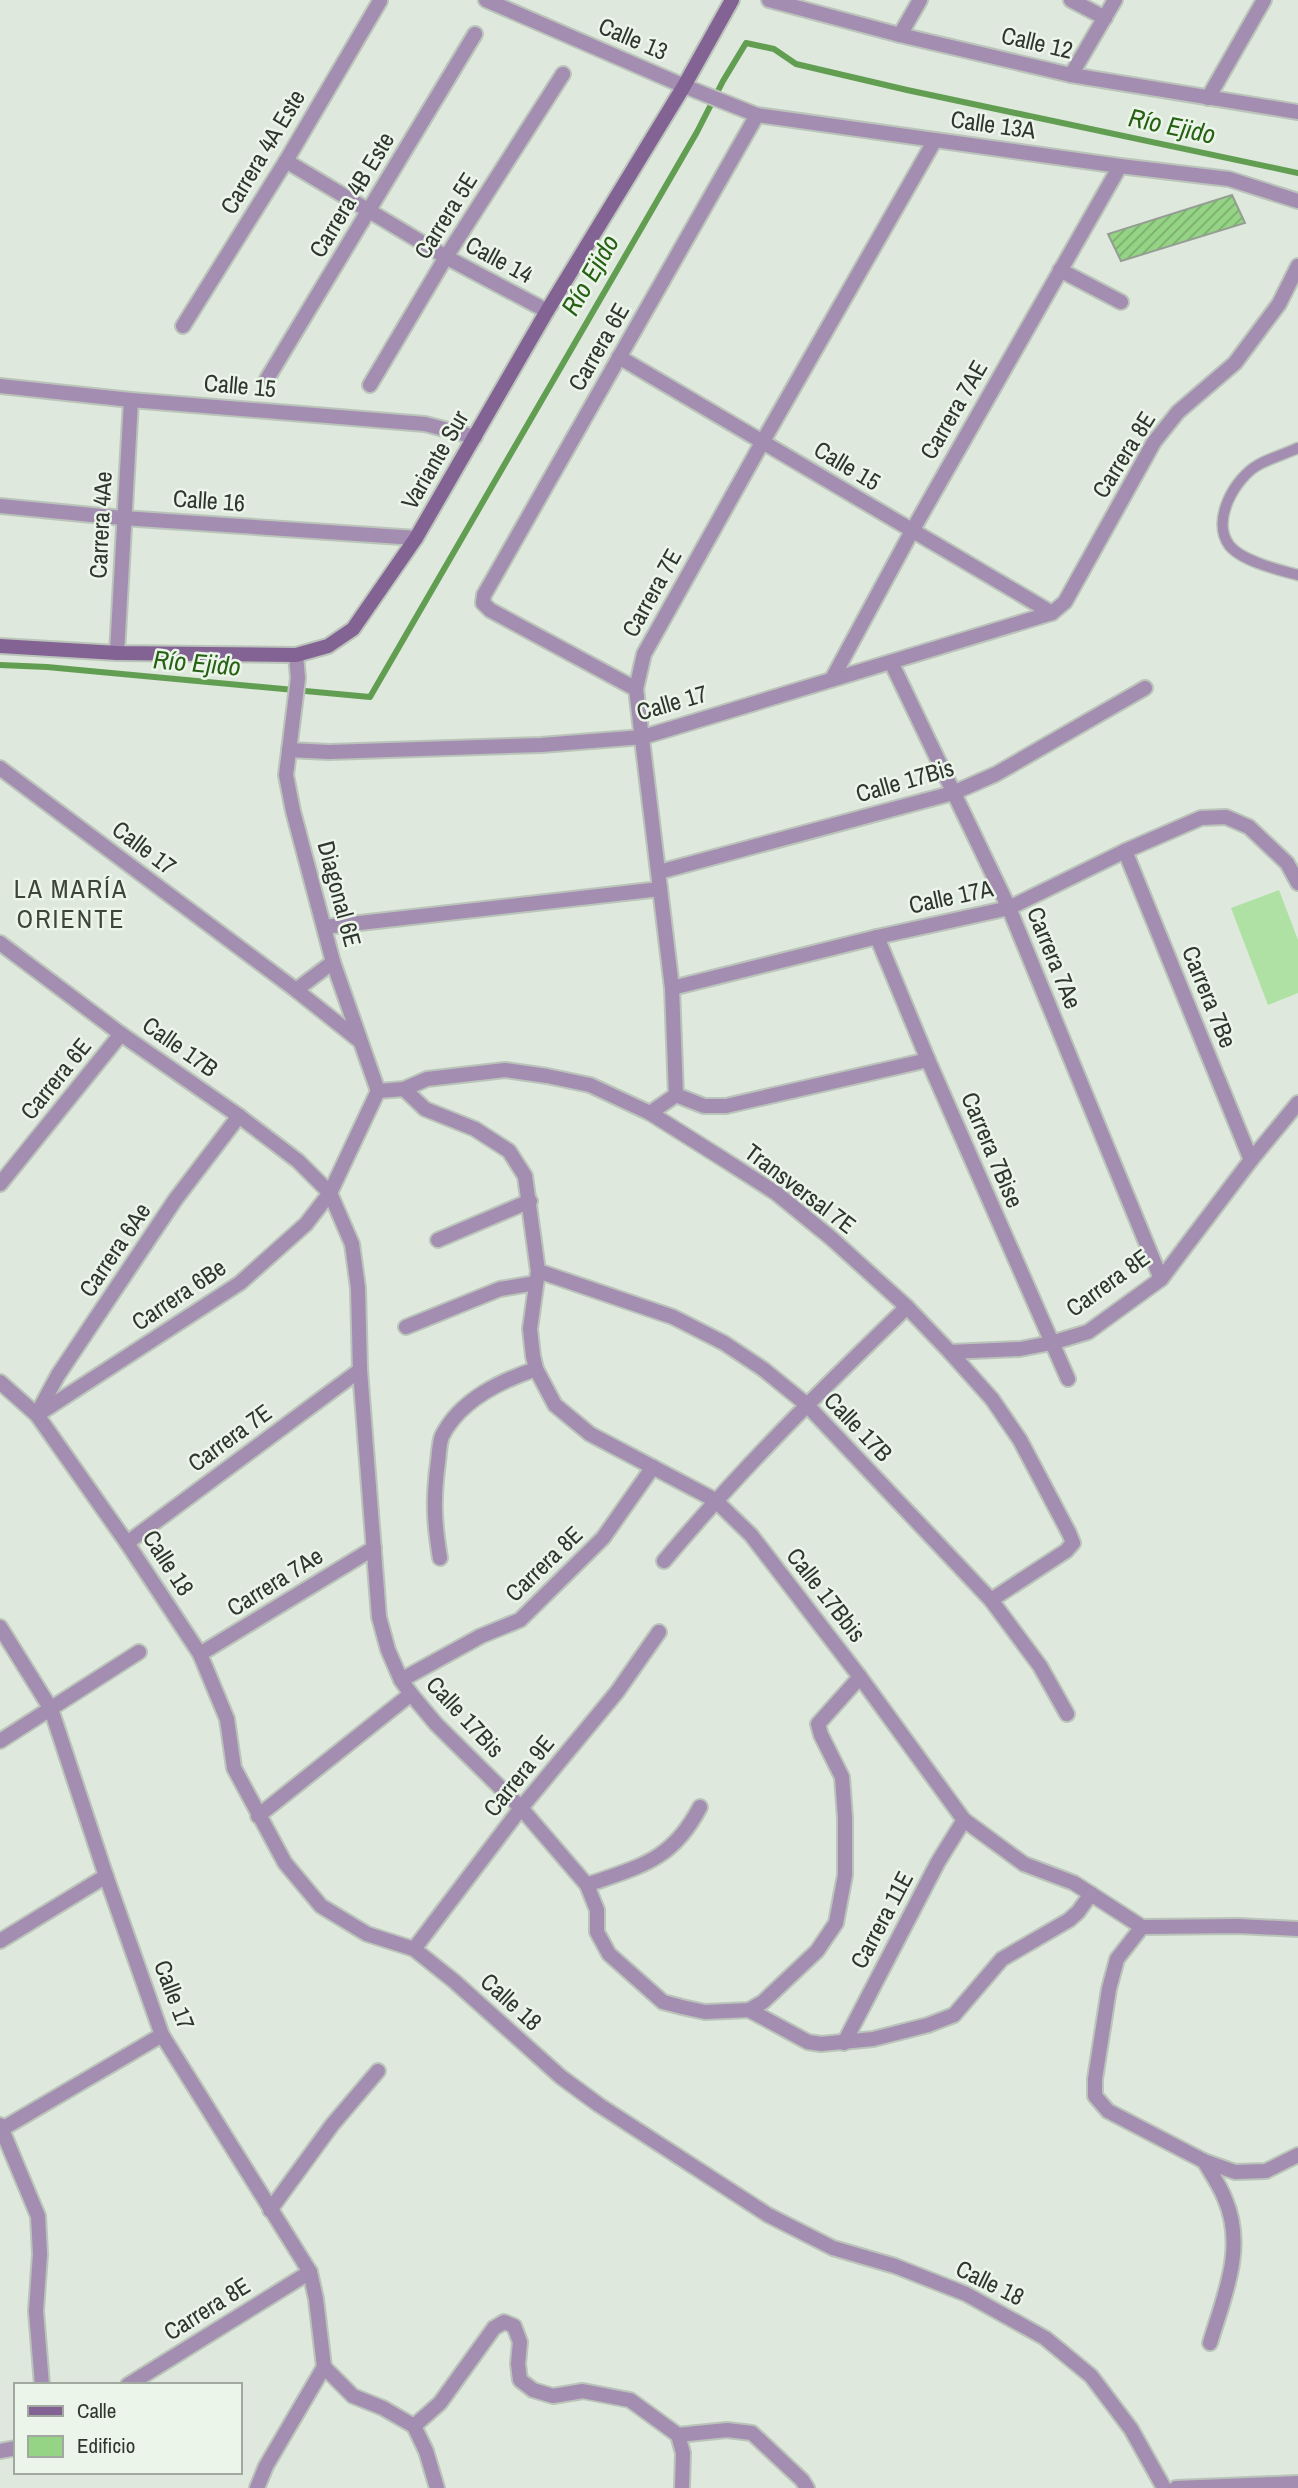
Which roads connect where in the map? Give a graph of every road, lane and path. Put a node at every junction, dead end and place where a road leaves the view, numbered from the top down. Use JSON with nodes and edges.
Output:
{"nodes":[{"id":1,"x":486,"y":0,"type":"edge"},
{"id":2,"x":732,"y":0,"type":"edge"},
{"id":3,"x":770,"y":0,"type":"edge"},
{"id":4,"x":920,"y":0,"type":"edge"},
{"id":5,"x":1071,"y":0,"type":"edge"},
{"id":6,"x":1115,"y":0,"type":"edge"},
{"id":7,"x":1264,"y":0,"type":"edge"},
{"id":8,"x":380,"y":1,"type":"edge"},
{"id":9,"x":1105,"y":18,"type":"junction"},
{"id":10,"x":475,"y":34,"type":"dead end"},
{"id":11,"x":900,"y":35,"type":"junction"},
{"id":12,"x":564,"y":74,"type":"dead end"},
{"id":13,"x":1071,"y":75,"type":"junction"},
{"id":14,"x":684,"y":86,"type":"junction"},
{"id":15,"x":1208,"y":97,"type":"junction"},
{"id":16,"x":1298,"y":112,"type":"edge"},
{"id":17,"x":757,"y":114,"type":"junction"},
{"id":18,"x":935,"y":140,"type":"junction"},
{"id":19,"x":286,"y":161,"type":"junction"},
{"id":20,"x":1120,"y":166,"type":"junction"},
{"id":21,"x":1298,"y":201,"type":"edge"},
{"id":22,"x":369,"y":212,"type":"junction"},
{"id":23,"x":446,"y":257,"type":"junction"},
{"id":24,"x":1298,"y":266,"type":"edge"},
{"id":25,"x":1060,"y":270,"type":"junction"},
{"id":26,"x":1121,"y":302,"type":"dead end"},
{"id":27,"x":547,"y":311,"type":"junction"},
{"id":28,"x":183,"y":326,"type":"dead end"},
{"id":29,"x":619,"y":358,"type":"junction"},
{"id":30,"x":267,"y":379,"type":"dead end"},
{"id":31,"x":370,"y":385,"type":"dead end"},
{"id":32,"x":0,"y":386,"type":"edge"},
{"id":33,"x":131,"y":400,"type":"junction"},
{"id":34,"x":475,"y":437,"type":"junction"},
{"id":35,"x":763,"y":441,"type":"junction"},
{"id":36,"x":1298,"y":448,"type":"edge"},
{"id":37,"x":0,"y":506,"type":"edge"},
{"id":38,"x":123,"y":518,"type":"junction"},
{"id":39,"x":912,"y":531,"type":"junction"},
{"id":40,"x":416,"y":538,"type":"junction"},
{"id":41,"x":1298,"y":575,"type":"edge"},
{"id":42,"x":1052,"y":613,"type":"junction"},
{"id":43,"x":0,"y":646,"type":"edge"},
{"id":44,"x":117,"y":653,"type":"junction"},
{"id":45,"x":296,"y":655,"type":"junction"},
{"id":46,"x":891,"y":662,"type":"junction"},
{"id":47,"x":832,"y":679,"type":"junction"},
{"id":48,"x":1145,"y":688,"type":"dead end"},
{"id":49,"x":636,"y":689,"type":"junction"},
{"id":50,"x":643,"y":737,"type":"junction"},
{"id":51,"x":289,"y":750,"type":"junction"},
{"id":52,"x":0,"y":768,"type":"edge"},
{"id":53,"x":953,"y":793,"type":"junction"},
{"id":54,"x":1125,"y":851,"type":"junction"},
{"id":55,"x":659,"y":872,"type":"junction"},
{"id":56,"x":1298,"y":883,"type":"edge"},
{"id":57,"x":660,"y":889,"type":"junction"},
{"id":58,"x":1009,"y":908,"type":"junction"},
{"id":59,"x":324,"y":928,"type":"junction"},
{"id":60,"x":877,"y":937,"type":"junction"},
{"id":61,"x":0,"y":943,"type":"edge"},
{"id":62,"x":333,"y":962,"type":"junction"},
{"id":63,"x":672,"y":988,"type":"junction"},
{"id":64,"x":296,"y":990,"type":"junction"},
{"id":65,"x":121,"y":1034,"type":"junction"},
{"id":66,"x":360,"y":1041,"type":"junction"},
{"id":67,"x":928,"y":1060,"type":"junction"},
{"id":68,"x":404,"y":1089,"type":"junction"},
{"id":69,"x":378,"y":1091,"type":"junction"},
{"id":70,"x":676,"y":1095,"type":"junction"},
{"id":71,"x":1298,"y":1103,"type":"edge"},
{"id":72,"x":650,"y":1113,"type":"junction"},
{"id":73,"x":239,"y":1116,"type":"junction"},
{"id":74,"x":1251,"y":1160,"type":"junction"},
{"id":75,"x":0,"y":1184,"type":"edge"},
{"id":76,"x":330,"y":1193,"type":"junction"},
{"id":77,"x":530,"y":1201,"type":"junction"},
{"id":78,"x":438,"y":1240,"type":"dead end"},
{"id":79,"x":537,"y":1277,"type":"junction"},
{"id":80,"x":1161,"y":1279,"type":"junction"},
{"id":81,"x":907,"y":1307,"type":"junction"},
{"id":82,"x":406,"y":1327,"type":"dead end"},
{"id":83,"x":1051,"y":1343,"type":"junction"},
{"id":84,"x":950,"y":1352,"type":"junction"},
{"id":85,"x":536,"y":1369,"type":"junction"},
{"id":86,"x":360,"y":1370,"type":"junction"},
{"id":87,"x":1068,"y":1379,"type":"dead end"},
{"id":88,"x":0,"y":1382,"type":"edge"},
{"id":89,"x":806,"y":1404,"type":"junction"},
{"id":90,"x":37,"y":1415,"type":"junction"},
{"id":91,"x":653,"y":1467,"type":"junction"},
{"id":92,"x":715,"y":1500,"type":"junction"},
{"id":93,"x":127,"y":1543,"type":"junction"},
{"id":94,"x":374,"y":1548,"type":"junction"},
{"id":95,"x":440,"y":1558,"type":"dead end"},
{"id":96,"x":664,"y":1561,"type":"dead end"},
{"id":97,"x":991,"y":1600,"type":"junction"},
{"id":98,"x":0,"y":1627,"type":"edge"},
{"id":99,"x":659,"y":1632,"type":"dead end"},
{"id":100,"x":139,"y":1652,"type":"dead end"},
{"id":101,"x":200,"y":1654,"type":"junction"},
{"id":102,"x":860,"y":1677,"type":"junction"},
{"id":103,"x":401,"y":1679,"type":"junction"},
{"id":104,"x":411,"y":1694,"type":"junction"},
{"id":105,"x":51,"y":1709,"type":"junction"},
{"id":106,"x":1067,"y":1714,"type":"dead end"},
{"id":107,"x":0,"y":1741,"type":"edge"},
{"id":108,"x":700,"y":1807,"type":"dead end"},
{"id":109,"x":522,"y":1808,"type":"junction"},
{"id":110,"x":258,"y":1816,"type":"junction"},
{"id":111,"x":964,"y":1820,"type":"junction"},
{"id":112,"x":106,"y":1876,"type":"junction"},
{"id":113,"x":587,"y":1885,"type":"junction"},
{"id":114,"x":1091,"y":1894,"type":"junction"},
{"id":115,"x":1142,"y":1927,"type":"junction"},
{"id":116,"x":1298,"y":1929,"type":"edge"},
{"id":117,"x":0,"y":1941,"type":"edge"},
{"id":118,"x":414,"y":1949,"type":"junction"},
{"id":119,"x":750,"y":2010,"type":"junction"},
{"id":120,"x":162,"y":2035,"type":"junction"},
{"id":121,"x":844,"y":2043,"type":"junction"},
{"id":122,"x":378,"y":2071,"type":"dead end"},
{"id":123,"x":1,"y":2127,"type":"edge"},
{"id":124,"x":1298,"y":2155,"type":"edge"},
{"id":125,"x":1204,"y":2161,"type":"junction"},
{"id":126,"x":270,"y":2210,"type":"junction"},
{"id":127,"x":310,"y":2272,"type":"junction"},
{"id":128,"x":1210,"y":2343,"type":"dead end"},
{"id":129,"x":324,"y":2367,"type":"junction"},
{"id":130,"x":41,"y":2383,"type":"edge"},
{"id":131,"x":131,"y":2383,"type":"edge"},
{"id":132,"x":414,"y":2426,"type":"junction"},
{"id":133,"x":678,"y":2435,"type":"junction"},
{"id":134,"x":1298,"y":2483,"type":"edge"},
{"id":135,"x":257,"y":2488,"type":"edge"},
{"id":136,"x":437,"y":2488,"type":"edge"},
{"id":137,"x":682,"y":2488,"type":"edge"},
{"id":138,"x":807,"y":2488,"type":"edge"},
{"id":139,"x":1164,"y":2488,"type":"edge"},
{"id":140,"x":1176,"y":2488,"type":"edge"}],
"edges":[{"from":1,"to":14,"type":"street","name":"Calle 13"},
{"from":2,"to":14,"type":"main road","name":"Variante Sur"},
{"from":3,"to":11,"type":"street","name":"Calle 12"},
{"from":4,"to":11,"type":"street"},
{"from":5,"to":9,"type":"street"},
{"from":6,"to":9,"type":"street"},
{"from":7,"to":15,"type":"street"},
{"from":8,"to":19,"type":"street","name":"Carrera 4A Este"},
{"from":9,"to":13,"type":"street"},
{"from":10,"to":22,"type":"street","name":"Carrera 4B Este"},
{"from":11,"to":13,"type":"street","name":"Calle 12"},
{"from":12,"to":23,"type":"street","name":"Carrera 5E"},
{"from":13,"to":15,"type":"street","name":"Calle 12"},
{"from":14,"to":17,"type":"street","name":"Calle 13A"},
{"from":14,"to":27,"type":"main road","name":"Variante Sur"},
{"from":15,"to":16,"type":"street","name":"Calle 12"},
{"from":17,"to":18,"type":"street","name":"Calle 13A"},
{"from":17,"to":29,"type":"street","name":"Carrera 6E"},
{"from":18,"to":20,"type":"street","name":"Calle 13A"},
{"from":18,"to":35,"type":"street","name":"Carrera 7E"},
{"from":19,"to":22,"type":"street","name":"Calle 14"},
{"from":19,"to":28,"type":"street","name":"Carrera 4A Este"},
{"from":20,"to":21,"type":"street","name":"Calle 13A"},
{"from":20,"to":25,"type":"street","name":"Carrera 7AE"},
{"from":22,"to":23,"type":"street","name":"Calle 14"},
{"from":22,"to":30,"type":"street","name":"Carrera 4B Este"},
{"from":23,"to":27,"type":"street","name":"Calle 14"},
{"from":23,"to":31,"type":"street","name":"Carrera 5E"},
{"from":24,"to":42,"type":"street","name":"Carrera 8E"},
{"from":25,"to":26,"type":"street"},
{"from":25,"to":39,"type":"street","name":"Carrera 7AE"},
{"from":27,"to":34,"type":"main road","name":"Variante Sur"},
{"from":29,"to":35,"type":"street","name":"Calle 15"},
{"from":29,"to":49,"type":"street","name":"Carrera 6E"},
{"from":32,"to":33,"type":"street","name":"Calle 15"},
{"from":33,"to":34,"type":"street","name":"Calle 15"},
{"from":33,"to":38,"type":"street","name":"Carrera 4Ae"},
{"from":34,"to":40,"type":"main road","name":"Variante Sur"},
{"from":35,"to":39,"type":"street","name":"Calle 15"},
{"from":35,"to":49,"type":"street","name":"Carrera 7E"},
{"from":36,"to":41,"type":"lane"},
{"from":37,"to":38,"type":"street","name":"Calle 16"},
{"from":38,"to":40,"type":"street","name":"Calle 16"},
{"from":38,"to":44,"type":"street","name":"Carrera 4Ae"},
{"from":39,"to":42,"type":"street","name":"Calle 15"},
{"from":39,"to":47,"type":"street","name":"Carrera 7AE"},
{"from":40,"to":45,"type":"main road","name":"Variante Sur"},
{"from":42,"to":46,"type":"street","name":"Calle 17"},
{"from":43,"to":44,"type":"main road","name":"Variante Sur"},
{"from":44,"to":45,"type":"main road","name":"Variante Sur"},
{"from":45,"to":51,"type":"street","name":"Diagonal 6E"},
{"from":46,"to":47,"type":"street","name":"Calle 17"},
{"from":46,"to":53,"type":"street","name":"Carrera 7Ae"},
{"from":47,"to":50,"type":"street","name":"Calle 17"},
{"from":48,"to":53,"type":"street","name":"Calle 17Bis"},
{"from":49,"to":50,"type":"street","name":"Carrera 7E"},
{"from":50,"to":51,"type":"street","name":"Calle 17"},
{"from":50,"to":55,"type":"street","name":"Carrera 7E"},
{"from":51,"to":59,"type":"street","name":"Diagonal 6E"},
{"from":52,"to":64,"type":"street","name":"Calle 17"},
{"from":53,"to":55,"type":"street","name":"Calle 17Bis"},
{"from":53,"to":58,"type":"street","name":"Carrera 7Ae"},
{"from":54,"to":56,"type":"street","name":"Calle 17A"},
{"from":54,"to":58,"type":"street","name":"Calle 17A"},
{"from":54,"to":74,"type":"street","name":"Carrera 7Be"},
{"from":55,"to":57,"type":"street","name":"Carrera 7E"},
{"from":57,"to":59,"type":"street"},
{"from":57,"to":63,"type":"street","name":"Carrera 7E"},
{"from":58,"to":60,"type":"street","name":"Calle 17A"},
{"from":58,"to":80,"type":"street","name":"Carrera 7Ae"},
{"from":59,"to":62,"type":"street","name":"Diagonal 6E"},
{"from":60,"to":63,"type":"street","name":"Calle 17A"},
{"from":60,"to":67,"type":"street","name":"Carrera 7Bise"},
{"from":61,"to":65,"type":"street","name":"Calle 17B"},
{"from":62,"to":64,"type":"street"},
{"from":62,"to":66,"type":"street","name":"Diagonal 6E"},
{"from":63,"to":70,"type":"street","name":"Carrera 7E"},
{"from":64,"to":66,"type":"street","name":"Calle 17"},
{"from":65,"to":73,"type":"street","name":"Calle 17B"},
{"from":65,"to":75,"type":"street","name":"Carrera 6E"},
{"from":66,"to":69,"type":"street","name":"Diagonal 6E"},
{"from":67,"to":70,"type":"street"},
{"from":67,"to":83,"type":"street","name":"Carrera 7Bise"},
{"from":68,"to":69,"type":"street","name":"Transversal 7E"},
{"from":68,"to":72,"type":"street","name":"Transversal 7E"},
{"from":68,"to":77,"type":"street","name":"Calle 17Bbis"},
{"from":69,"to":76,"type":"street","name":"Carrera 6Be"},
{"from":70,"to":72,"type":"street"},
{"from":71,"to":74,"type":"street","name":"Carrera 8E"},
{"from":72,"to":81,"type":"street","name":"Transversal 7E"},
{"from":73,"to":76,"type":"street","name":"Calle 17B"},
{"from":73,"to":90,"type":"street","name":"Carrera 6Ae"},
{"from":74,"to":80,"type":"street","name":"Carrera 8E"},
{"from":76,"to":86,"type":"street","name":"Calle 17Bis"},
{"from":76,"to":90,"type":"street","name":"Carrera 6Be"},
{"from":77,"to":78,"type":"street"},
{"from":77,"to":79,"type":"street","name":"Calle 17Bbis"},
{"from":79,"to":82,"type":"street"},
{"from":79,"to":85,"type":"street","name":"Calle 17Bbis"},
{"from":79,"to":89,"type":"street","name":"Calle 17B"},
{"from":80,"to":83,"type":"street","name":"Carrera 8E"},
{"from":81,"to":84,"type":"street","name":"Transversal 7E"},
{"from":81,"to":89,"type":"street"},
{"from":83,"to":84,"type":"street","name":"Carrera 8E"},
{"from":83,"to":87,"type":"street","name":"Carrera 7Bise"},
{"from":84,"to":97,"type":"street","name":"Transversal 7E"},
{"from":85,"to":91,"type":"street","name":"Calle 17Bbis"},
{"from":85,"to":95,"type":"street"},
{"from":86,"to":93,"type":"street","name":"Carrera 7E"},
{"from":86,"to":94,"type":"street","name":"Calle 17Bis"},
{"from":88,"to":90,"type":"street","name":"Calle 18"},
{"from":89,"to":92,"type":"street"},
{"from":89,"to":97,"type":"street","name":"Calle 17B"},
{"from":90,"to":93,"type":"street","name":"Calle 18"},
{"from":91,"to":92,"type":"street","name":"Calle 17Bbis"},
{"from":91,"to":103,"type":"street","name":"Carrera 8E"},
{"from":92,"to":96,"type":"street"},
{"from":92,"to":102,"type":"street","name":"Calle 17Bbis"},
{"from":93,"to":101,"type":"street","name":"Calle 18"},
{"from":94,"to":101,"type":"street","name":"Carrera 7Ae"},
{"from":94,"to":103,"type":"street","name":"Calle 17Bis"},
{"from":97,"to":106,"type":"street","name":"Calle 17B"},
{"from":98,"to":105,"type":"street","name":"Calle 17"},
{"from":99,"to":109,"type":"street","name":"Carrera 9E"},
{"from":100,"to":105,"type":"street"},
{"from":101,"to":110,"type":"street","name":"Calle 18"},
{"from":102,"to":111,"type":"street","name":"Calle 17Bbis"},
{"from":102,"to":119,"type":"street"},
{"from":103,"to":104,"type":"street","name":"Calle 17Bis"},
{"from":104,"to":109,"type":"street","name":"Calle 17Bis"},
{"from":104,"to":110,"type":"street"},
{"from":105,"to":107,"type":"street"},
{"from":105,"to":112,"type":"street","name":"Calle 17"},
{"from":108,"to":113,"type":"street"},
{"from":109,"to":113,"type":"street","name":"Calle 17Bis"},
{"from":109,"to":118,"type":"street","name":"Carrera 9E"},
{"from":110,"to":118,"type":"street","name":"Calle 18"},
{"from":111,"to":114,"type":"street","name":"Calle 17Bbis"},
{"from":111,"to":121,"type":"street","name":"Carrera 11E"},
{"from":112,"to":117,"type":"street"},
{"from":112,"to":120,"type":"street","name":"Calle 17"},
{"from":113,"to":119,"type":"street","name":"Calle 17Bis"},
{"from":114,"to":115,"type":"street","name":"Calle 17Bbis"},
{"from":114,"to":121,"type":"street"},
{"from":115,"to":116,"type":"street"},
{"from":115,"to":125,"type":"street"},
{"from":118,"to":139,"type":"street","name":"Calle 18"},
{"from":119,"to":121,"type":"street"},
{"from":120,"to":123,"type":"street"},
{"from":120,"to":126,"type":"street","name":"Calle 17"},
{"from":122,"to":126,"type":"street"},
{"from":123,"to":130,"type":"street"},
{"from":124,"to":125,"type":"street"},
{"from":125,"to":128,"type":"street"},
{"from":126,"to":127,"type":"street","name":"Calle 17"},
{"from":127,"to":129,"type":"street","name":"Calle 17"},
{"from":127,"to":131,"type":"street","name":"Carrera 8E"},
{"from":129,"to":132,"type":"street"},
{"from":129,"to":135,"type":"street"},
{"from":132,"to":133,"type":"street"},
{"from":132,"to":136,"type":"street"},
{"from":133,"to":137,"type":"street"},
{"from":133,"to":138,"type":"street"},
{"from":134,"to":140,"type":"street"}]}
